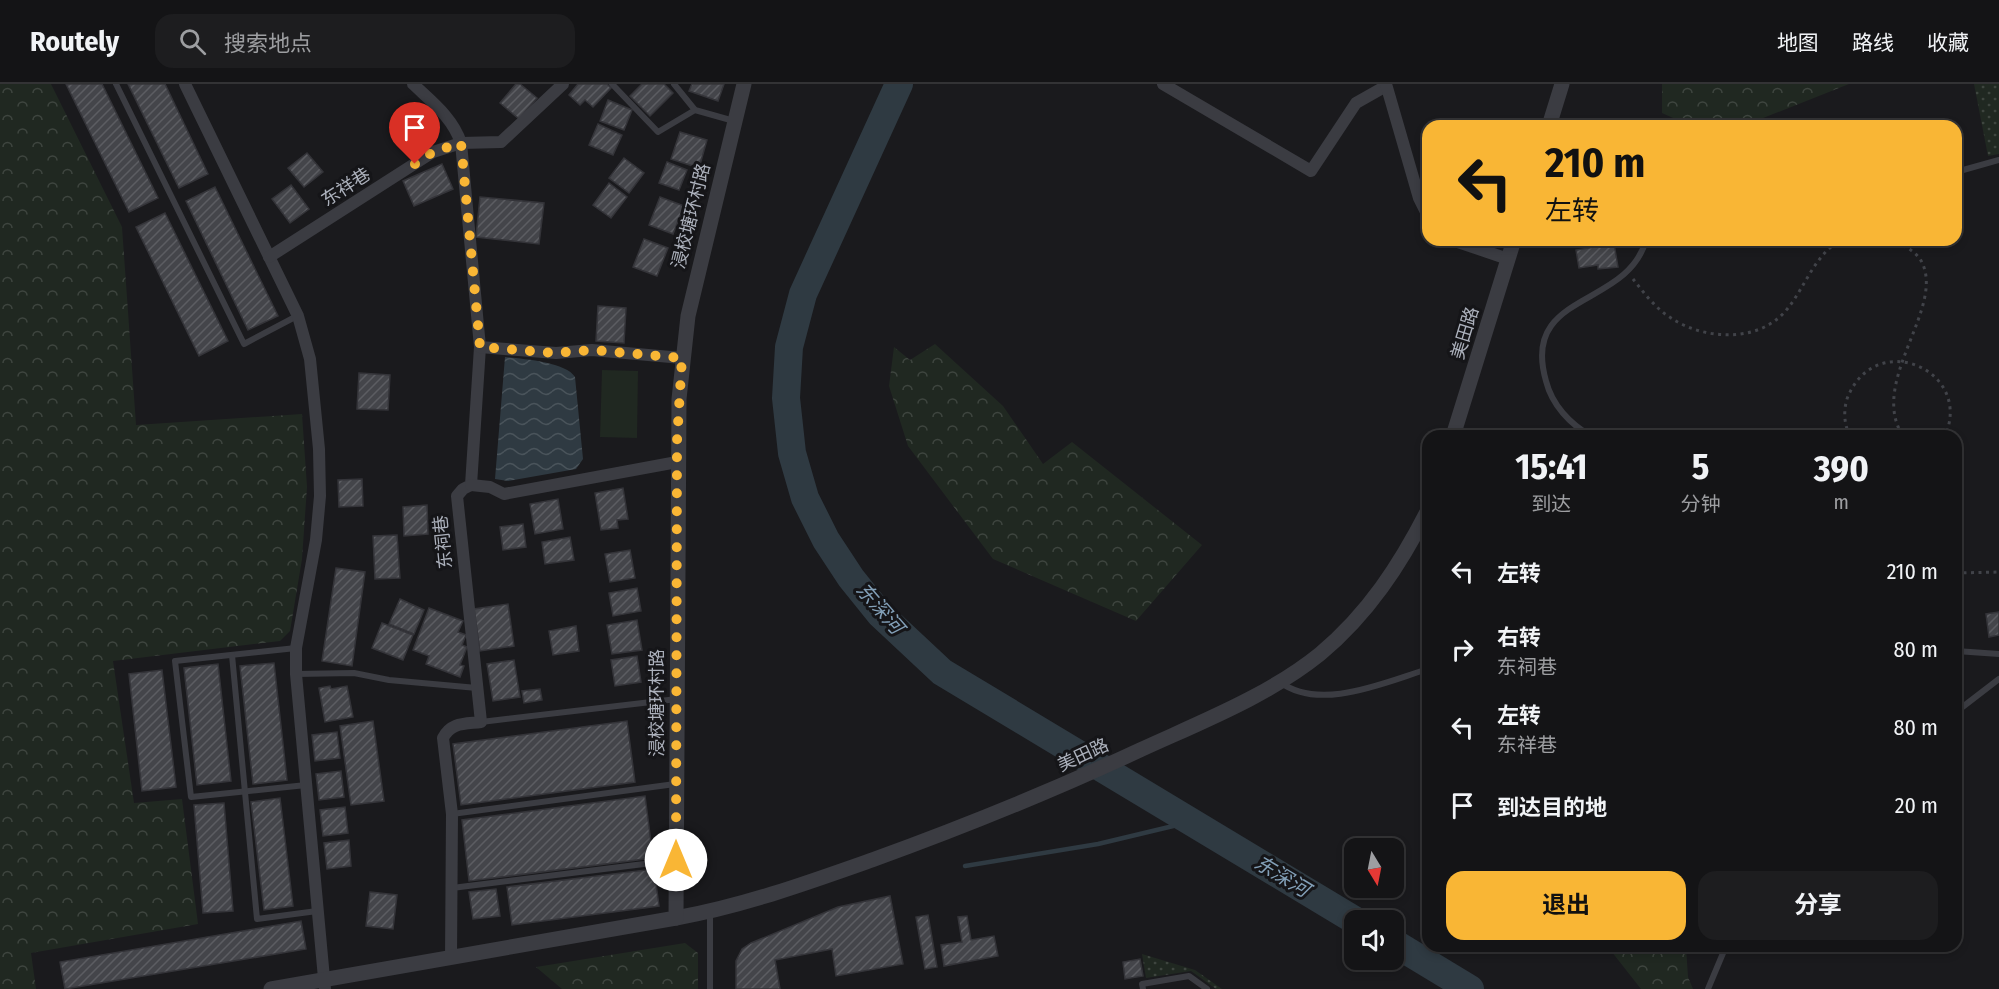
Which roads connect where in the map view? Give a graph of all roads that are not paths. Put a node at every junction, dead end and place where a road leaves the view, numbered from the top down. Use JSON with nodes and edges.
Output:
{"nodes":[{"id":1,"x":116,"y":84,"type":"edge"},
{"id":2,"x":185,"y":84,"type":"edge"},
{"id":3,"x":413,"y":84,"type":"edge"},
{"id":4,"x":563,"y":84,"type":"edge"},
{"id":5,"x":612,"y":84,"type":"edge"},
{"id":6,"x":674,"y":84,"type":"edge"},
{"id":7,"x":744,"y":84,"type":"edge"},
{"id":8,"x":1163,"y":84,"type":"edge"},
{"id":9,"x":1562,"y":84,"type":"edge"},
{"id":10,"x":1386,"y":85,"type":"edge"},
{"id":11,"x":695,"y":110,"type":"junction"},
{"id":12,"x":1551,"y":120,"type":"edge"},
{"id":13,"x":734,"y":122,"type":"junction"},
{"id":14,"x":461,"y":143,"type":"junction"},
{"id":15,"x":1999,"y":160,"type":"edge"},
{"id":16,"x":1962,"y":171,"type":"edge"},
{"id":17,"x":1422,"y":204,"type":"edge"},
{"id":18,"x":1470,"y":246,"type":"edge"},
{"id":19,"x":1512,"y":246,"type":"edge"},
{"id":20,"x":1644,"y":246,"type":"edge"},
{"id":21,"x":269,"y":257,"type":"junction"},
{"id":22,"x":1508,"y":259,"type":"junction"},
{"id":23,"x":298,"y":316,"type":"junction"},
{"id":24,"x":480,"y":347,"type":"junction"},
{"id":25,"x":682,"y":358,"type":"junction"},
{"id":26,"x":1455,"y":430,"type":"edge"},
{"id":27,"x":1583,"y":430,"type":"edge"},
{"id":28,"x":677,"y":462,"type":"junction"},
{"id":29,"x":471,"y":485,"type":"junction"},
{"id":30,"x":1422,"y":522,"type":"edge"},
{"id":31,"x":296,"y":648,"type":"junction"},
{"id":32,"x":1962,"y":651,"type":"edge"},
{"id":33,"x":1999,"y":654,"type":"edge"},
{"id":34,"x":232,"y":655,"type":"junction"},
{"id":35,"x":1422,"y":671,"type":"edge"},
{"id":36,"x":296,"y":674,"type":"junction"},
{"id":37,"x":1999,"y":679,"type":"edge"},
{"id":38,"x":1280,"y":681,"type":"junction"},
{"id":39,"x":477,"y":688,"type":"junction"},
{"id":40,"x":676,"y":699,"type":"junction"},
{"id":41,"x":1962,"y":707,"type":"edge"},
{"id":42,"x":481,"y":722,"type":"junction"},
{"id":43,"x":676,"y":784,"type":"junction"},
{"id":44,"x":306,"y":785,"type":"junction"},
{"id":45,"x":245,"y":791,"type":"junction"},
{"id":46,"x":452,"y":813,"type":"junction"},
{"id":47,"x":676,"y":860,"type":"junction"},
{"id":48,"x":451,"y":888,"type":"junction"},
{"id":49,"x":318,"y":911,"type":"junction"},
{"id":50,"x":710,"y":912,"type":"junction"},
{"id":51,"x":676,"y":918,"type":"junction"},
{"id":52,"x":1723,"y":952,"type":"edge"},
{"id":53,"x":451,"y":958,"type":"junction"},
{"id":54,"x":325,"y":984,"type":"edge"},
{"id":55,"x":271,"y":989,"type":"edge"},
{"id":56,"x":710,"y":989,"type":"edge"},
{"id":57,"x":1143,"y":989,"type":"edge"},
{"id":58,"x":1207,"y":989,"type":"edge"},
{"id":59,"x":1708,"y":989,"type":"edge"}],
"edges":[{"from":1,"to":23,"type":"lane"},
{"from":2,"to":21,"type":"street"},
{"from":3,"to":14,"type":"street","name":"东祠巷"},
{"from":4,"to":14,"type":"street","name":"东祥巷"},
{"from":5,"to":11,"type":"lane"},
{"from":6,"to":11,"type":"lane"},
{"from":7,"to":13,"type":"street","name":"浸校塘环村路"},
{"from":8,"to":10,"type":"street"},
{"from":9,"to":12,"type":"street"},
{"from":10,"to":17,"type":"street"},
{"from":11,"to":13,"type":"lane"},
{"from":13,"to":25,"type":"street","name":"浸校塘环村路"},
{"from":14,"to":21,"type":"street","name":"东祥巷"},
{"from":14,"to":24,"type":"street","name":"东祠巷"},
{"from":15,"to":16,"type":"lane"},
{"from":18,"to":22,"type":"street"},
{"from":19,"to":22,"type":"street","name":"美田路"},
{"from":20,"to":27,"type":"lane"},
{"from":21,"to":23,"type":"street"},
{"from":22,"to":26,"type":"street","name":"美田路"},
{"from":23,"to":31,"type":"street"},
{"from":24,"to":25,"type":"street"},
{"from":24,"to":29,"type":"street","name":"东祠巷"},
{"from":25,"to":28,"type":"street","name":"浸校塘环村路"},
{"from":28,"to":29,"type":"street"},
{"from":28,"to":40,"type":"street","name":"浸校塘环村路"},
{"from":29,"to":39,"type":"street","name":"东祠巷"},
{"from":30,"to":38,"type":"street","name":"美田路"},
{"from":31,"to":34,"type":"lane"},
{"from":31,"to":36,"type":"street"},
{"from":32,"to":33,"type":"lane"},
{"from":34,"to":45,"type":"lane"},
{"from":34,"to":45,"type":"lane"},
{"from":35,"to":38,"type":"lane"},
{"from":36,"to":39,"type":"lane"},
{"from":36,"to":44,"type":"street"},
{"from":37,"to":41,"type":"lane"},
{"from":38,"to":50,"type":"street","name":"美田路"},
{"from":39,"to":42,"type":"street","name":"东祠巷"},
{"from":40,"to":42,"type":"lane"},
{"from":40,"to":43,"type":"street","name":"浸校塘环村路"},
{"from":42,"to":46,"type":"street"},
{"from":43,"to":46,"type":"lane"},
{"from":43,"to":47,"type":"street","name":"浸校塘环村路"},
{"from":44,"to":45,"type":"lane"},
{"from":44,"to":49,"type":"street"},
{"from":45,"to":49,"type":"lane"},
{"from":46,"to":48,"type":"street"},
{"from":47,"to":48,"type":"lane"},
{"from":47,"to":51,"type":"street","name":"浸校塘环村路"},
{"from":48,"to":53,"type":"street"},
{"from":49,"to":54,"type":"street"},
{"from":50,"to":51,"type":"street","name":"美田路"},
{"from":50,"to":56,"type":"lane"},
{"from":51,"to":53,"type":"street"},
{"from":52,"to":59,"type":"lane"},
{"from":53,"to":54,"type":"street"},
{"from":54,"to":55,"type":"street"},
{"from":57,"to":58,"type":"lane"}]}
